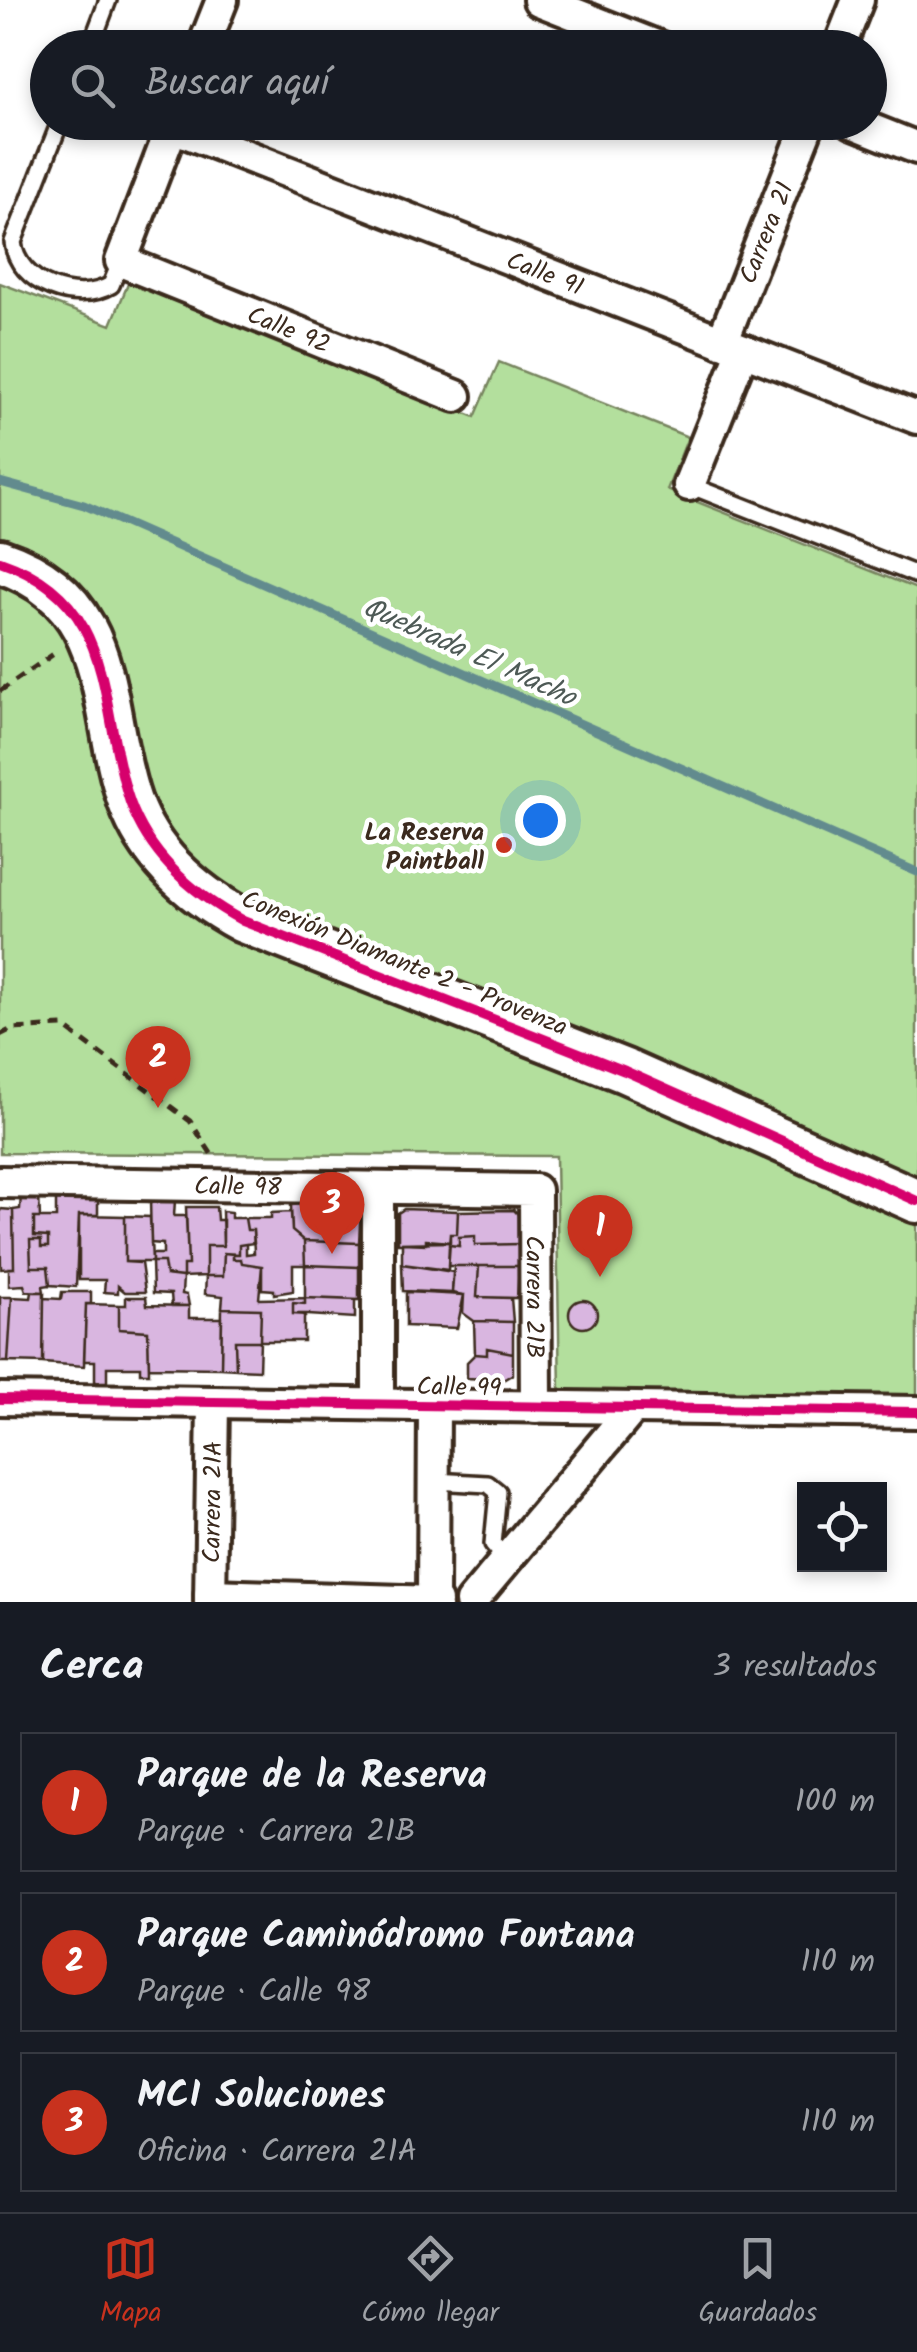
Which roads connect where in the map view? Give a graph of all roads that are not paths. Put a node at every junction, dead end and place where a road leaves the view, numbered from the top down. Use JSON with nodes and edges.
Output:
{"nodes":[{"id":1,"x":108,"y":0,"type":"edge"},
{"id":2,"x":222,"y":0,"type":"edge"},
{"id":3,"x":539,"y":0,"type":"edge"},
{"id":4,"x":858,"y":0,"type":"edge"},
{"id":5,"x":97,"y":30,"type":"edge"},
{"id":6,"x":210,"y":30,"type":"edge"},
{"id":7,"x":615,"y":30,"type":"edge"},
{"id":8,"x":846,"y":30,"type":"edge"},
{"id":9,"x":887,"y":136,"type":"edge"},
{"id":10,"x":53,"y":140,"type":"edge"},
{"id":11,"x":167,"y":140,"type":"edge"},
{"id":12,"x":211,"y":140,"type":"edge"},
{"id":13,"x":803,"y":140,"type":"edge"},
{"id":14,"x":917,"y":148,"type":"edge"},
{"id":15,"x":121,"y":261,"type":"junction"},
{"id":16,"x":732,"y":346,"type":"junction"},
{"id":17,"x":456,"y":396,"type":"dead end"},
{"id":18,"x":917,"y":418,"type":"edge"},
{"id":19,"x":689,"y":485,"type":"joint"},
{"id":20,"x":0,"y":561,"type":"edge"},
{"id":21,"x":917,"y":576,"type":"edge"},
{"id":22,"x":0,"y":1182,"type":"edge"},
{"id":23,"x":378,"y":1188,"type":"junction"},
{"id":24,"x":535,"y":1190,"type":"joint"},
{"id":25,"x":917,"y":1201,"type":"edge"},
{"id":26,"x":0,"y":1398,"type":"edge"},
{"id":27,"x":213,"y":1402,"type":"junction"},
{"id":28,"x":378,"y":1404,"type":"junction"},
{"id":29,"x":434,"y":1405,"type":"junction"},
{"id":30,"x":536,"y":1407,"type":"junction"},
{"id":31,"x":633,"y":1408,"type":"junction"},
{"id":32,"x":917,"y":1412,"type":"edge"},
{"id":33,"x":434,"y":1482,"type":"junction"},
{"id":34,"x":506,"y":1560,"type":"junction"},
{"id":35,"x":210,"y":1598,"type":"edge"},
{"id":36,"x":434,"y":1600,"type":"edge"},
{"id":37,"x":471,"y":1602,"type":"edge"}],
"edges":[{"from":1,"to":5,"type":"lane"},
{"from":2,"to":6,"type":"street"},
{"from":3,"to":7,"type":"street"},
{"from":4,"to":8,"type":"street"},
{"from":9,"to":14,"type":"street"},
{"from":10,"to":15,"type":"lane"},
{"from":11,"to":15,"type":"street"},
{"from":12,"to":16,"type":"street","name":"Calle 91"},
{"from":13,"to":16,"type":"street","name":"Carrera 21"},
{"from":15,"to":17,"type":"street","name":"Calle 92"},
{"from":16,"to":18,"type":"street","name":"Calle 91"},
{"from":16,"to":19,"type":"street","name":"Carrera 21"},
{"from":19,"to":21,"type":"lane"},
{"from":20,"to":25,"type":"street","name":"Conexión Diamante 2 - Provenza"},
{"from":22,"to":23,"type":"street","name":"Calle 98"},
{"from":23,"to":24,"type":"street","name":"Calle 98"},
{"from":23,"to":28,"type":"street"},
{"from":24,"to":30,"type":"street","name":"Carrera 21B"},
{"from":26,"to":27,"type":"street","name":"Calle 99"},
{"from":27,"to":28,"type":"street","name":"Calle 99"},
{"from":27,"to":35,"type":"street","name":"Carrera 21A"},
{"from":28,"to":29,"type":"street","name":"Calle 99"},
{"from":29,"to":30,"type":"street","name":"Calle 99"},
{"from":29,"to":33,"type":"street"},
{"from":30,"to":31,"type":"street","name":"Calle 99"},
{"from":31,"to":32,"type":"street","name":"Calle 99"},
{"from":31,"to":34,"type":"street"},
{"from":33,"to":34,"type":"lane"},
{"from":33,"to":36,"type":"street"},
{"from":34,"to":37,"type":"street"},
{"from":35,"to":36,"type":"street"}]}
